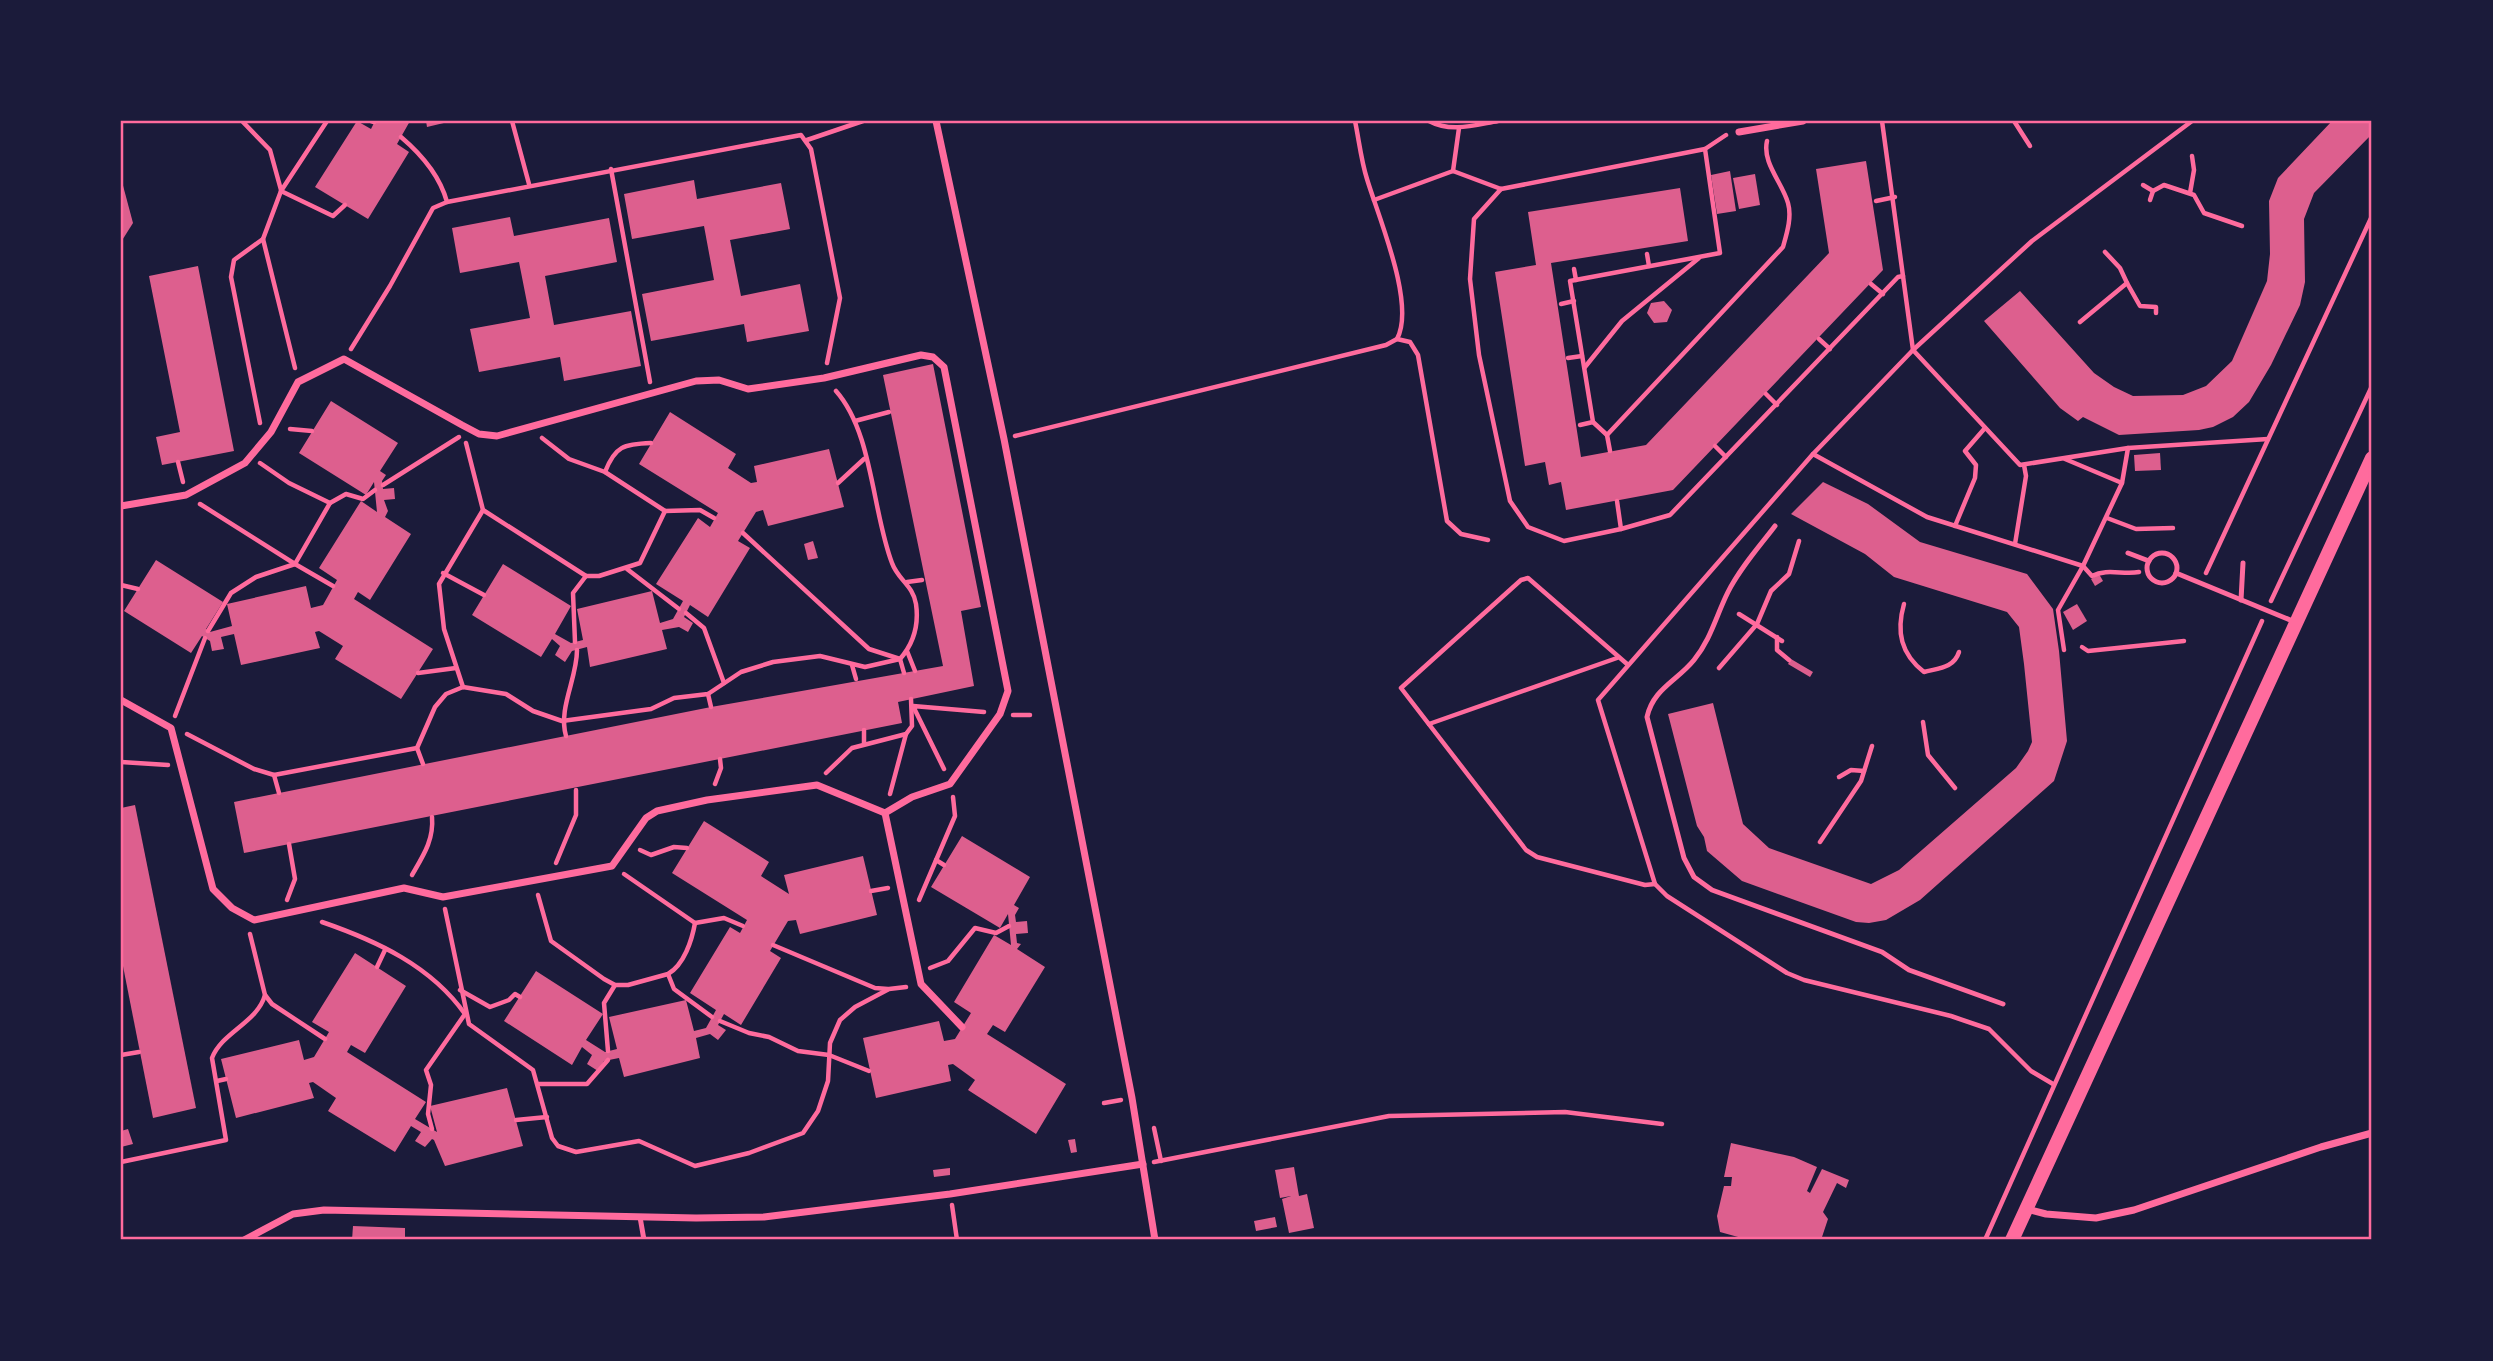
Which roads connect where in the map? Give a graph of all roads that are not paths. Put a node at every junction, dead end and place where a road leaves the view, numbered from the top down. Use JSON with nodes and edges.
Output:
{"nodes":[{"id":1,"x":936,"y":121,"type":"edge"},
{"id":2,"x":1803,"y":121,"type":"edge"},
{"id":3,"x":1739,"y":132,"type":"road end"},
{"id":4,"x":2372,"y":458,"type":"edge"},
{"id":5,"x":121,"y":506,"type":"edge"},
{"id":6,"x":1775,"y":526,"type":"dead end"},
{"id":7,"x":2129,"y":553,"type":"dead end"},
{"id":8,"x":2149,"y":561,"type":"junction"},
{"id":9,"x":2243,"y":563,"type":"dead end"},
{"id":10,"x":2176,"y":573,"type":"junction"},
{"id":11,"x":2241,"y":600,"type":"junction"},
{"id":12,"x":2295,"y":622,"type":"junction"},
{"id":13,"x":121,"y":700,"type":"edge"},
{"id":14,"x":885,"y":813,"type":"junction"},
{"id":15,"x":2003,"y":1004,"type":"dead end"},
{"id":16,"x":962,"y":1027,"type":"dead end"},
{"id":17,"x":2372,"y":1133,"type":"edge"},
{"id":18,"x":1143,"y":1164,"type":"junction"},
{"id":19,"x":2027,"y":1209,"type":"junction"},
{"id":20,"x":640,"y":1217,"type":"junction"},
{"id":21,"x":244,"y":1240,"type":"edge"},
{"id":22,"x":644,"y":1240,"type":"edge"},
{"id":23,"x":1155,"y":1240,"type":"edge"},
{"id":24,"x":2012,"y":1240,"type":"edge"}],
"edges":[{"from":1,"to":18,"type":"street"},
{"from":2,"to":3,"type":"street"},
{"from":4,"to":12,"type":"main road"},
{"from":5,"to":14,"type":"street"},
{"from":6,"to":15,"type":"lane"},
{"from":7,"to":8,"type":"lane"},
{"from":8,"to":10,"type":"lane"},
{"from":8,"to":10,"type":"lane"},
{"from":9,"to":11,"type":"lane"},
{"from":10,"to":11,"type":"lane"},
{"from":11,"to":12,"type":"lane"},
{"from":12,"to":19,"type":"main road"},
{"from":13,"to":14,"type":"street"},
{"from":14,"to":16,"type":"street"},
{"from":17,"to":19,"type":"street"},
{"from":18,"to":20,"type":"street"},
{"from":18,"to":23,"type":"street"},
{"from":19,"to":24,"type":"main road"},
{"from":20,"to":21,"type":"street"},
{"from":20,"to":22,"type":"lane"}]}
